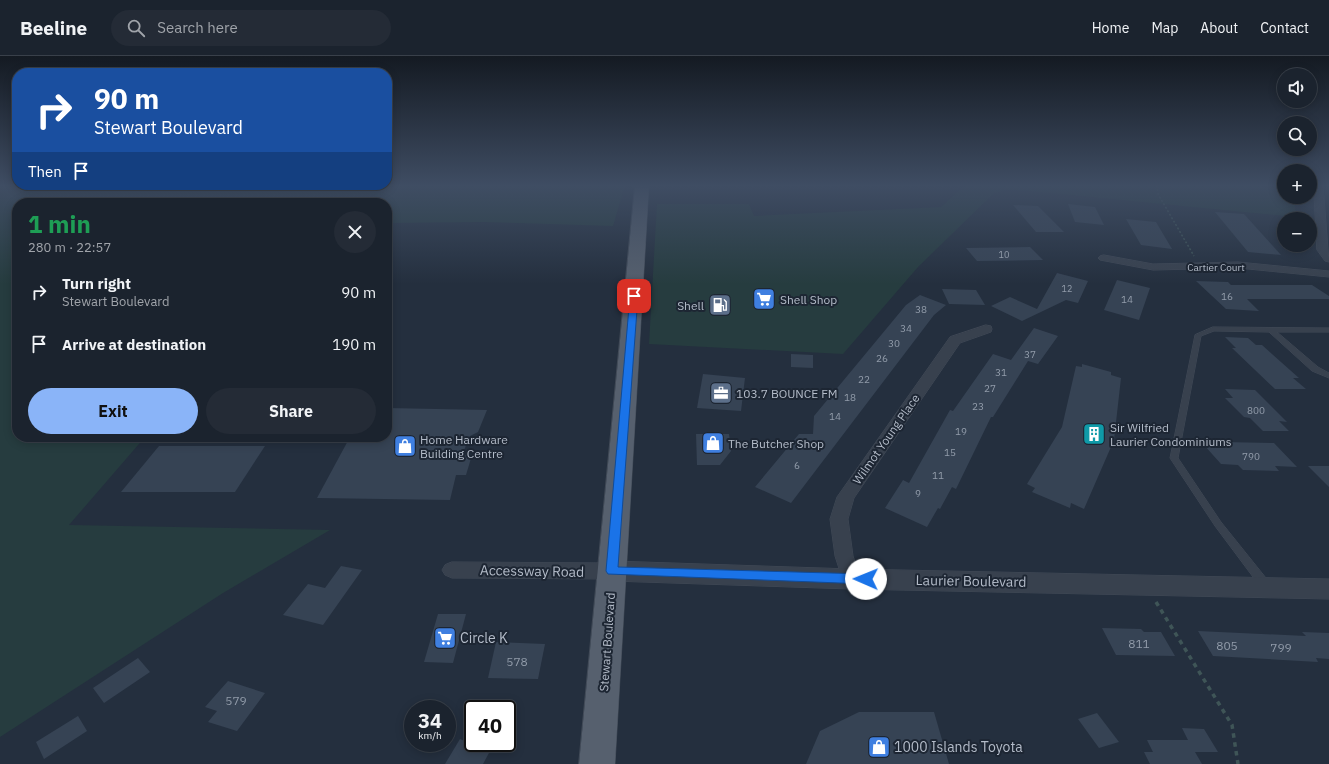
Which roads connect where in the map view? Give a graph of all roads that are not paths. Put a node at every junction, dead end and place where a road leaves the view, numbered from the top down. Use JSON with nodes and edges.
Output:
{"nodes":[{"id":1,"x":639,"y":218,"type":"edge"},
{"id":2,"x":1320,"y":218,"type":"edge"},
{"id":3,"x":1104,"y":258,"type":"dead end"},
{"id":4,"x":1329,"y":259,"type":"edge"},
{"id":5,"x":1329,"y":274,"type":"edge"},
{"id":6,"x":986,"y":329,"type":"dead end"},
{"id":7,"x":1271,"y":330,"type":"junction"},
{"id":8,"x":1329,"y":330,"type":"edge"},
{"id":9,"x":1329,"y":376,"type":"edge"},
{"id":10,"x":452,"y":570,"type":"dead end"},
{"id":11,"x":612,"y":571,"type":"junction"},
{"id":12,"x":850,"y":578,"type":"junction"},
{"id":13,"x":1269,"y":588,"type":"junction"},
{"id":14,"x":1329,"y":589,"type":"edge"},
{"id":15,"x":597,"y":764,"type":"edge"}],
"edges":[{"from":1,"to":11,"type":"main road","name":"Stewart Boulevard"},
{"from":2,"to":4,"type":"street"},
{"from":3,"to":5,"type":"street","name":"Cartier Court"},
{"from":6,"to":12,"type":"street","name":"Wilmot Young Place"},
{"from":7,"to":8,"type":"lane"},
{"from":7,"to":9,"type":"lane"},
{"from":7,"to":13,"type":"lane"},
{"from":10,"to":11,"type":"street","name":"Accessway Road"},
{"from":11,"to":12,"type":"street","name":"Laurier Boulevard"},
{"from":11,"to":15,"type":"main road","name":"Stewart Boulevard"},
{"from":12,"to":13,"type":"street","name":"Laurier Boulevard"},
{"from":13,"to":14,"type":"street","name":"Laurier Boulevard"}]}
